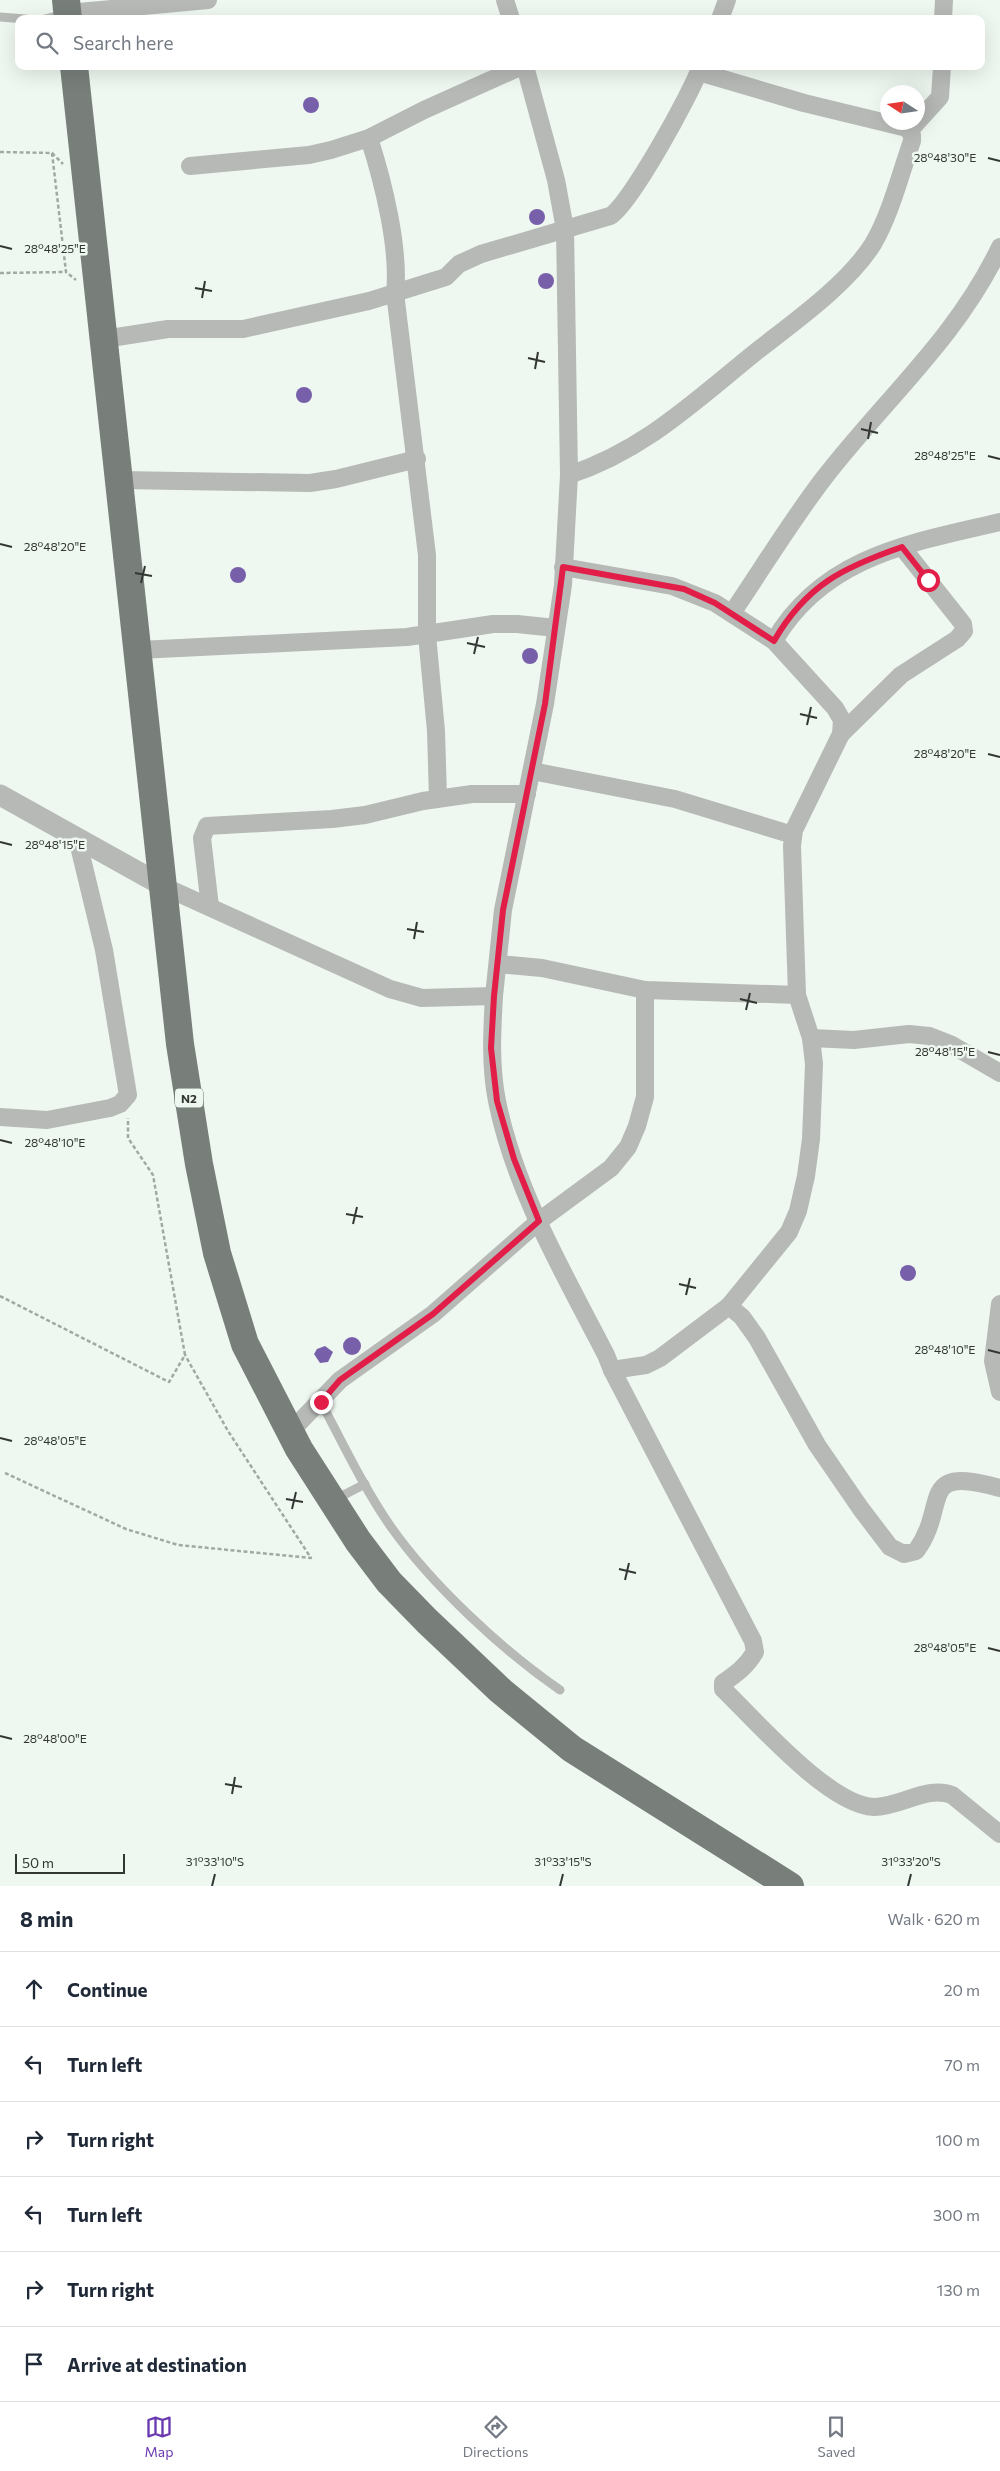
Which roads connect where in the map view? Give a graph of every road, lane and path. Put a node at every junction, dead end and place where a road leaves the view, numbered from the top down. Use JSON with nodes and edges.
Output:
{"nodes":[{"id":1,"x":208,"y":0,"type":"edge"},
{"id":2,"x":506,"y":0,"type":"edge"},
{"id":3,"x":727,"y":0,"type":"edge"},
{"id":4,"x":944,"y":0,"type":"edge"},
{"id":5,"x":62,"y":13,"type":"edge"},
{"id":6,"x":510,"y":15,"type":"edge"},
{"id":7,"x":721,"y":15,"type":"edge"},
{"id":8,"x":943,"y":15,"type":"edge"},
{"id":9,"x":0,"y":17,"type":"edge"},
{"id":10,"x":15,"y":18,"type":"edge"},
{"id":11,"x":74,"y":70,"type":"edge"},
{"id":12,"x":515,"y":70,"type":"edge"},
{"id":13,"x":525,"y":70,"type":"edge"},
{"id":14,"x":700,"y":70,"type":"edge"},
{"id":15,"x":703,"y":70,"type":"edge"},
{"id":16,"x":942,"y":70,"type":"edge"},
{"id":17,"x":925,"y":114,"type":"edge"},
{"id":18,"x":880,"y":121,"type":"edge"},
{"id":19,"x":910,"y":130,"type":"edge"},
{"id":20,"x":369,"y":138,"type":"junction"},
{"id":21,"x":0,"y":152,"type":"edge"},
{"id":22,"x":52,"y":153,"type":"junction"},
{"id":23,"x":190,"y":166,"type":"dead end"},
{"id":24,"x":87,"y":188,"type":"junction"},
{"id":25,"x":565,"y":229,"type":"junction"},
{"id":26,"x":1000,"y":247,"type":"edge"},
{"id":27,"x":66,"y":272,"type":"junction"},
{"id":28,"x":0,"y":273,"type":"edge"},
{"id":29,"x":395,"y":294,"type":"junction"},
{"id":30,"x":100,"y":300,"type":"junction"},
{"id":31,"x":104,"y":339,"type":"junction"},
{"id":32,"x":417,"y":459,"type":"junction"},
{"id":33,"x":569,"y":475,"type":"junction"},
{"id":34,"x":120,"y":480,"type":"junction"},
{"id":35,"x":1000,"y":522,"type":"edge"},
{"id":36,"x":902,"y":547,"type":"junction"},
{"id":37,"x":563,"y":567,"type":"junction"},
{"id":38,"x":732,"y":613,"type":"junction"},
{"id":39,"x":556,"y":628,"type":"junction"},
{"id":40,"x":427,"y":635,"type":"junction"},
{"id":41,"x":774,"y":641,"type":"junction"},
{"id":42,"x":139,"y":650,"type":"junction"},
{"id":43,"x":841,"y":734,"type":"junction"},
{"id":44,"x":532,"y":770,"type":"junction"},
{"id":45,"x":527,"y":794,"type":"junction"},
{"id":46,"x":0,"y":795,"type":"edge"},
{"id":47,"x":438,"y":798,"type":"junction"},
{"id":48,"x":793,"y":835,"type":"junction"},
{"id":49,"x":77,"y":838,"type":"junction"},
{"id":50,"x":164,"y":887,"type":"junction"},
{"id":51,"x":210,"y":906,"type":"junction"},
{"id":52,"x":498,"y":964,"type":"junction"},
{"id":53,"x":645,"y":990,"type":"junction"},
{"id":54,"x":797,"y":995,"type":"junction"},
{"id":55,"x":494,"y":996,"type":"junction"},
{"id":56,"x":811,"y":1038,"type":"junction"},
{"id":57,"x":1000,"y":1073,"type":"edge"},
{"id":58,"x":128,"y":1095,"type":"junction"},
{"id":59,"x":0,"y":1117,"type":"edge"},
{"id":60,"x":539,"y":1221,"type":"junction"},
{"id":61,"x":0,"y":1296,"type":"edge"},
{"id":62,"x":1000,"y":1304,"type":"edge"},
{"id":63,"x":729,"y":1306,"type":"junction"},
{"id":64,"x":184,"y":1355,"type":"junction"},
{"id":65,"x":612,"y":1370,"type":"junction"},
{"id":66,"x":1000,"y":1392,"type":"edge"},
{"id":67,"x":321,"y":1402,"type":"junction"},
{"id":68,"x":290,"y":1432,"type":"junction"},
{"id":69,"x":5,"y":1473,"type":"dead end"},
{"id":70,"x":365,"y":1484,"type":"junction"},
{"id":71,"x":1000,"y":1488,"type":"edge"},
{"id":72,"x":332,"y":1502,"type":"junction"},
{"id":73,"x":560,"y":1690,"type":"dead end"},
{"id":74,"x":1000,"y":1834,"type":"edge"},
{"id":75,"x":790,"y":1886,"type":"edge"}],
"edges":[{"from":1,"to":5,"type":"street"},
{"from":2,"to":6,"type":"street"},
{"from":3,"to":7,"type":"street"},
{"from":4,"to":8,"type":"street"},
{"from":9,"to":10,"type":"lane"},
{"from":11,"to":24,"type":"highway","number":"N2"},
{"from":12,"to":20,"type":"street"},
{"from":13,"to":25,"type":"street"},
{"from":14,"to":25,"type":"street"},
{"from":15,"to":18,"type":"street"},
{"from":16,"to":17,"type":"street"},
{"from":19,"to":33,"type":"street"},
{"from":20,"to":23,"type":"street"},
{"from":20,"to":29,"type":"street"},
{"from":21,"to":22,"type":"path"},
{"from":22,"to":24,"type":"path"},
{"from":22,"to":27,"type":"path"},
{"from":24,"to":30,"type":"highway","number":"N2"},
{"from":25,"to":29,"type":"street"},
{"from":25,"to":33,"type":"street"},
{"from":26,"to":38,"type":"street"},
{"from":27,"to":28,"type":"path"},
{"from":27,"to":30,"type":"path"},
{"from":29,"to":31,"type":"street"},
{"from":29,"to":32,"type":"street"},
{"from":30,"to":31,"type":"highway","number":"N2"},
{"from":31,"to":34,"type":"highway","number":"N2"},
{"from":32,"to":34,"type":"street"},
{"from":32,"to":40,"type":"street"},
{"from":33,"to":37,"type":"street"},
{"from":34,"to":42,"type":"highway","number":"N2"},
{"from":35,"to":36,"type":"street"},
{"from":36,"to":41,"type":"street"},
{"from":36,"to":43,"type":"street"},
{"from":37,"to":38,"type":"street"},
{"from":37,"to":39,"type":"street"},
{"from":38,"to":41,"type":"street"},
{"from":39,"to":40,"type":"street"},
{"from":39,"to":44,"type":"street"},
{"from":40,"to":42,"type":"street"},
{"from":40,"to":47,"type":"street"},
{"from":41,"to":43,"type":"street"},
{"from":42,"to":50,"type":"highway","number":"N2"},
{"from":43,"to":48,"type":"street"},
{"from":44,"to":45,"type":"street"},
{"from":44,"to":48,"type":"street"},
{"from":45,"to":47,"type":"street"},
{"from":45,"to":52,"type":"street"},
{"from":46,"to":49,"type":"street"},
{"from":47,"to":51,"type":"street"},
{"from":48,"to":54,"type":"street"},
{"from":49,"to":50,"type":"street"},
{"from":49,"to":58,"type":"street"},
{"from":50,"to":51,"type":"street"},
{"from":50,"to":68,"type":"highway","number":"N2"},
{"from":51,"to":55,"type":"street"},
{"from":52,"to":53,"type":"street"},
{"from":52,"to":55,"type":"street"},
{"from":53,"to":54,"type":"street"},
{"from":53,"to":60,"type":"street"},
{"from":54,"to":56,"type":"street"},
{"from":55,"to":60,"type":"street"},
{"from":56,"to":57,"type":"street"},
{"from":56,"to":63,"type":"street"},
{"from":58,"to":59,"type":"street"},
{"from":58,"to":64,"type":"path"},
{"from":60,"to":65,"type":"street"},
{"from":60,"to":67,"type":"street"},
{"from":61,"to":64,"type":"path"},
{"from":62,"to":66,"type":"street"},
{"from":63,"to":65,"type":"street"},
{"from":63,"to":71,"type":"street"},
{"from":64,"to":69,"type":"path"},
{"from":65,"to":74,"type":"street"},
{"from":67,"to":68,"type":"street"},
{"from":67,"to":70,"type":"lane"},
{"from":68,"to":72,"type":"highway","number":"N2"},
{"from":70,"to":72,"type":"lane"},
{"from":70,"to":73,"type":"lane"},
{"from":72,"to":75,"type":"highway","number":"N2"}]}
